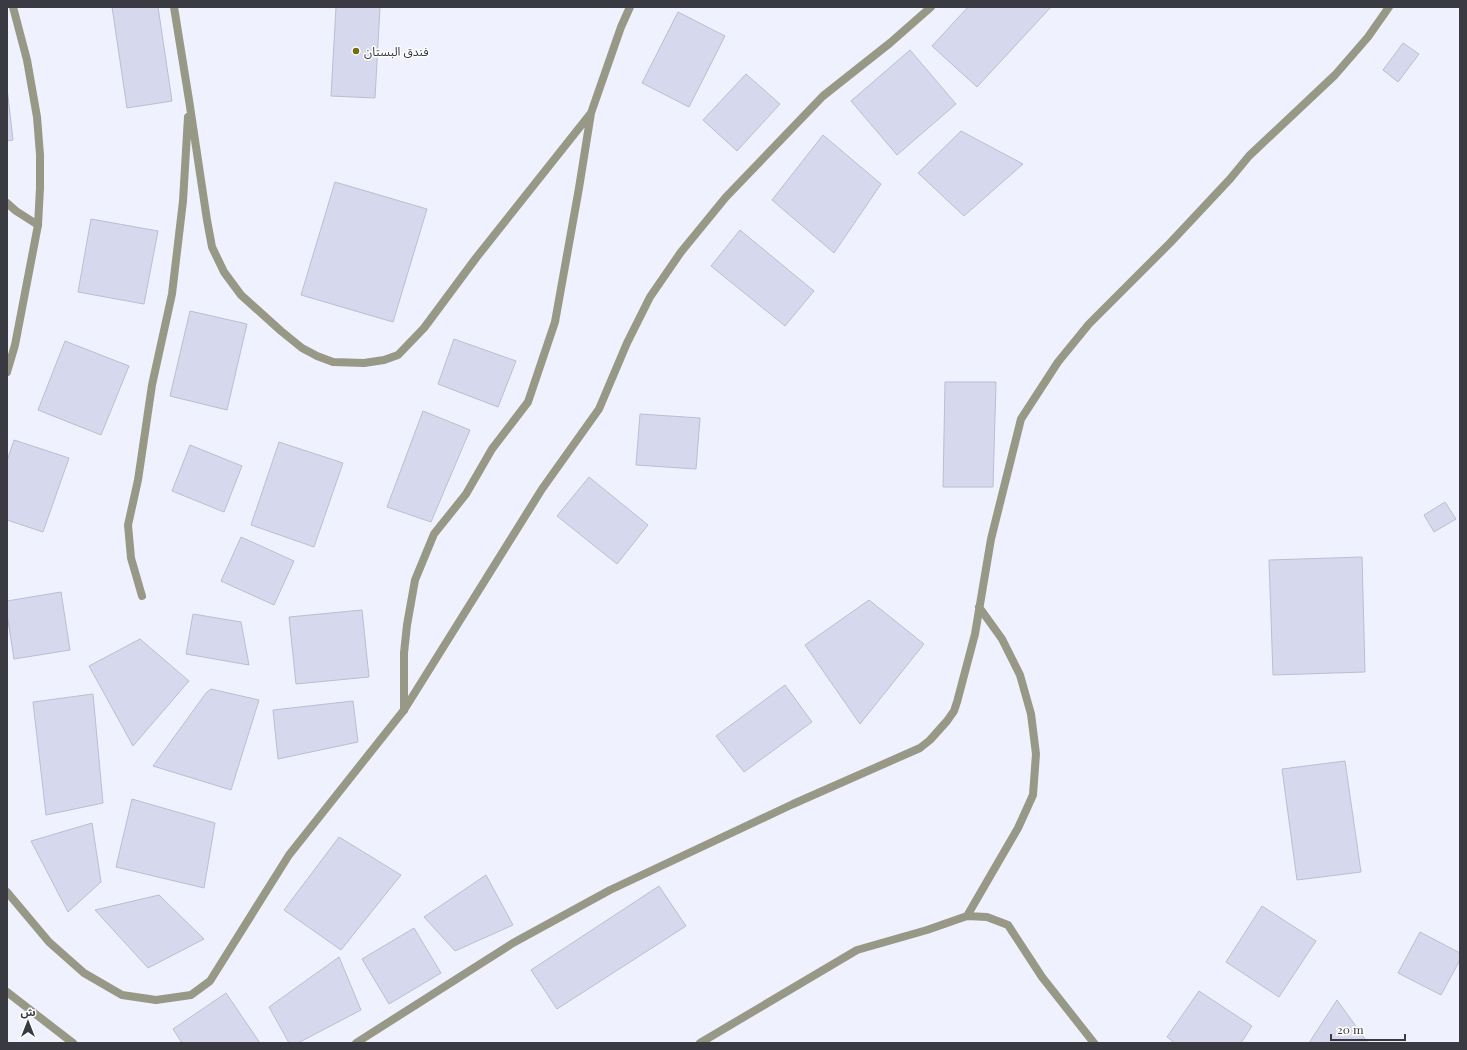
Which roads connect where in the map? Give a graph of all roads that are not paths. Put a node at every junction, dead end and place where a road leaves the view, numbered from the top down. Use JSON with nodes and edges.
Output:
{"nodes":[{"id":1,"x":13,"y":7,"type":"edge"},
{"id":2,"x":174,"y":7,"type":"edge"},
{"id":3,"x":630,"y":7,"type":"edge"},
{"id":4,"x":931,"y":7,"type":"edge"},
{"id":5,"x":1389,"y":7,"type":"edge"},
{"id":6,"x":189,"y":100,"type":"junction"},
{"id":7,"x":591,"y":113,"type":"junction"},
{"id":8,"x":7,"y":203,"type":"edge"},
{"id":9,"x":38,"y":225,"type":"junction"},
{"id":10,"x":7,"y":372,"type":"edge"},
{"id":11,"x":142,"y":596,"type":"dead end"},
{"id":12,"x":979,"y":607,"type":"junction"},
{"id":13,"x":404,"y":710,"type":"junction"},
{"id":14,"x":7,"y":892,"type":"edge"},
{"id":15,"x":967,"y":916,"type":"junction"},
{"id":16,"x":7,"y":992,"type":"edge"},
{"id":17,"x":72,"y":1043,"type":"edge"},
{"id":18,"x":356,"y":1043,"type":"edge"},
{"id":19,"x":700,"y":1043,"type":"edge"},
{"id":20,"x":1094,"y":1043,"type":"edge"}],
"edges":[{"from":1,"to":9,"type":"street"},
{"from":2,"to":6,"type":"street"},
{"from":3,"to":7,"type":"street"},
{"from":4,"to":13,"type":"street"},
{"from":5,"to":12,"type":"street"},
{"from":6,"to":7,"type":"street"},
{"from":6,"to":11,"type":"street"},
{"from":7,"to":13,"type":"street"},
{"from":8,"to":9,"type":"street"},
{"from":9,"to":10,"type":"street"},
{"from":12,"to":15,"type":"street"},
{"from":12,"to":18,"type":"street"},
{"from":13,"to":14,"type":"street"},
{"from":15,"to":19,"type":"street"},
{"from":15,"to":20,"type":"street"},
{"from":16,"to":17,"type":"street"}]}
